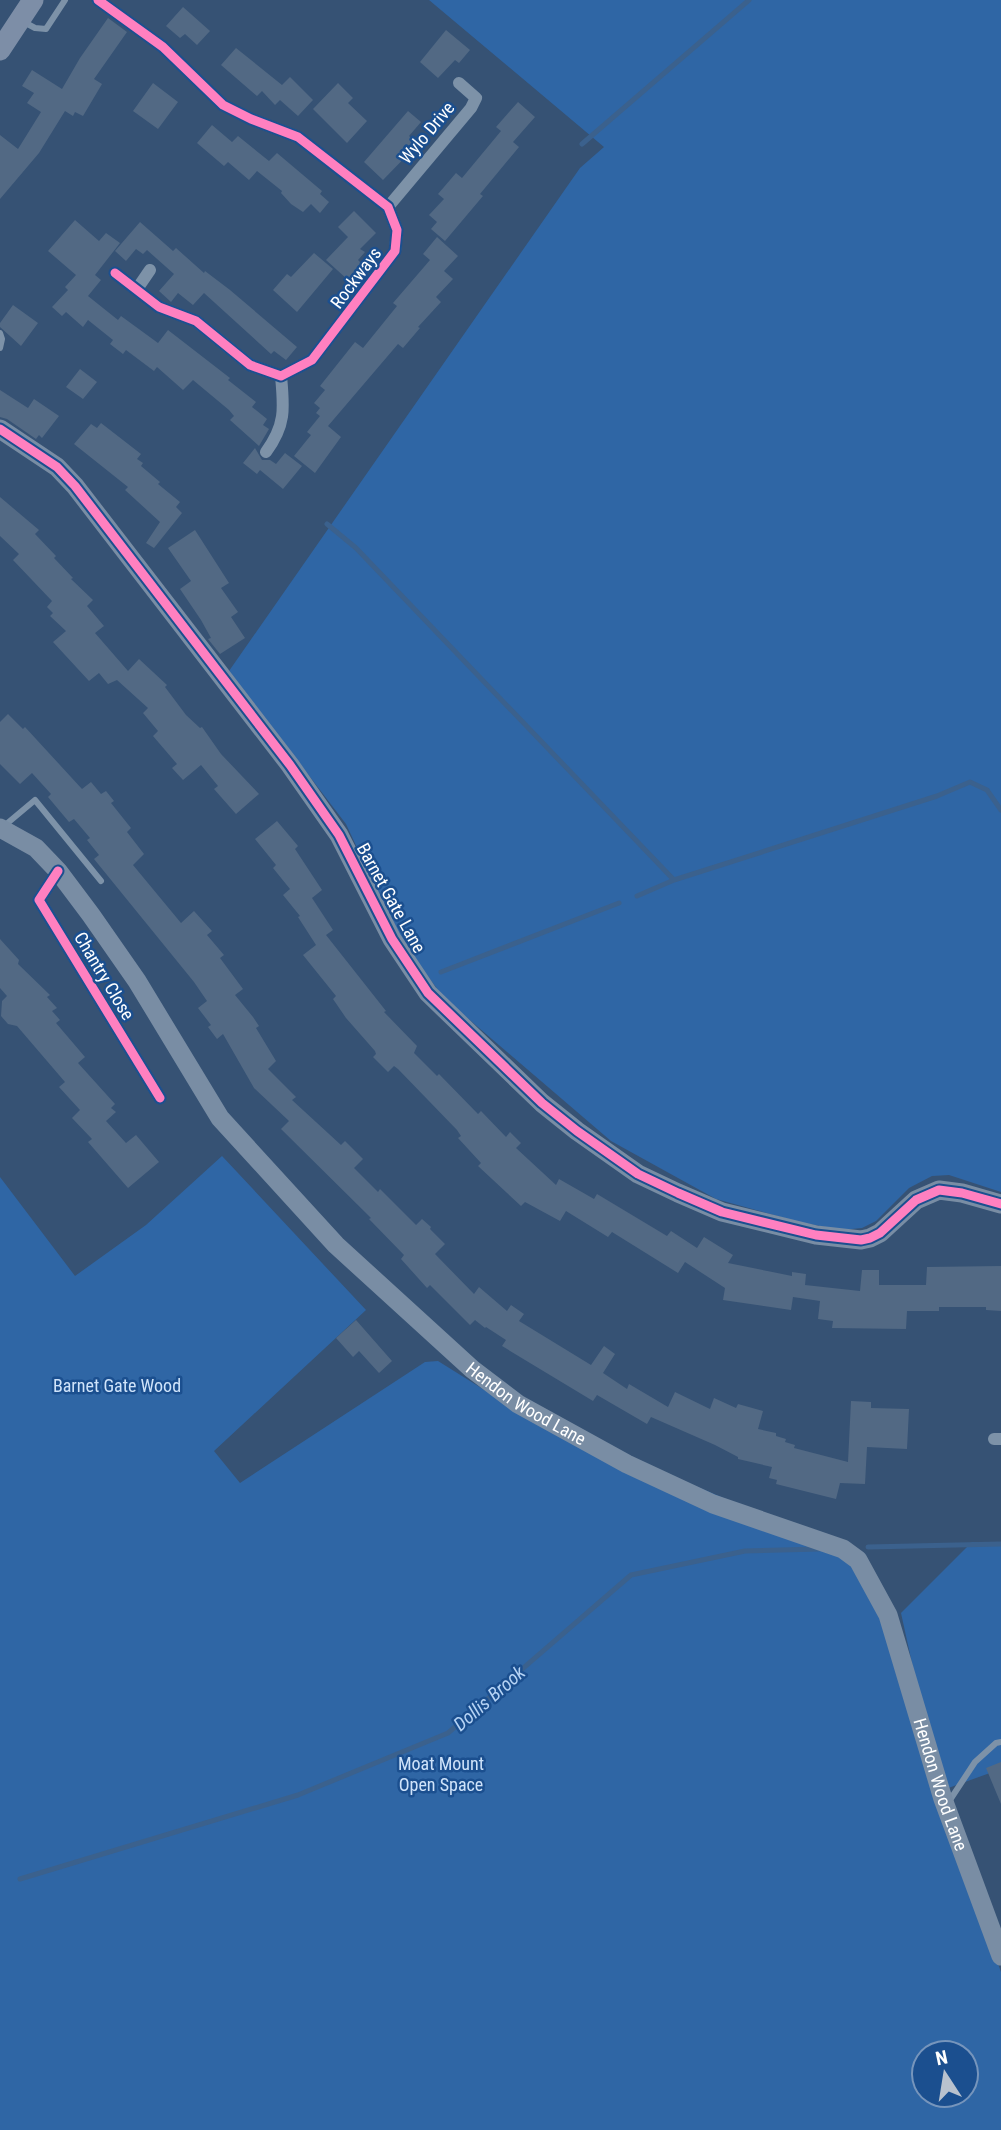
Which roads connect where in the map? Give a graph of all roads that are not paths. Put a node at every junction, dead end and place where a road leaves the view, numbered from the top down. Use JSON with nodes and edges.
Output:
{"nodes":[{"id":1,"x":33,"y":0,"type":"edge"},
{"id":2,"x":65,"y":0,"type":"edge"},
{"id":3,"x":98,"y":0,"type":"edge"},
{"id":4,"x":20,"y":20,"type":"junction"},
{"id":5,"x":0,"y":50,"type":"edge"},
{"id":6,"x":460,"y":83,"type":"dead end"},
{"id":7,"x":388,"y":206,"type":"junction"},
{"id":8,"x":150,"y":270,"type":"dead end"},
{"id":9,"x":115,"y":273,"type":"dead end"},
{"id":10,"x":137,"y":289,"type":"junction"},
{"id":11,"x":0,"y":333,"type":"edge"},
{"id":12,"x":0,"y":348,"type":"edge"},
{"id":13,"x":281,"y":376,"type":"junction"},
{"id":14,"x":0,"y":429,"type":"edge"},
{"id":15,"x":266,"y":452,"type":"dead end"},
{"id":16,"x":1,"y":828,"type":"edge"},
{"id":17,"x":58,"y":871,"type":"junction"},
{"id":18,"x":101,"y":881,"type":"dead end"},
{"id":19,"x":160,"y":1098,"type":"dead end"},
{"id":20,"x":1001,"y":1204,"type":"edge"},
{"id":21,"x":1001,"y":1742,"type":"edge"},
{"id":22,"x":946,"y":1807,"type":"junction"},
{"id":23,"x":1001,"y":1956,"type":"edge"}],
"edges":[{"from":1,"to":4,"type":"main road"},
{"from":2,"to":4,"type":"lane"},
{"from":3,"to":7,"type":"street"},
{"from":4,"to":5,"type":"main road"},
{"from":6,"to":7,"type":"street","name":"Wylo Drive"},
{"from":7,"to":13,"type":"street","name":"Rockways"},
{"from":8,"to":10,"type":"street"},
{"from":9,"to":10,"type":"street"},
{"from":10,"to":13,"type":"street"},
{"from":11,"to":12,"type":"lane"},
{"from":13,"to":15,"type":"street"},
{"from":14,"to":20,"type":"main road","name":"Barnet Gate Lane"},
{"from":16,"to":17,"type":"main road","name":"Hendon Wood Lane"},
{"from":16,"to":18,"type":"lane"},
{"from":17,"to":19,"type":"street","name":"Chantry Close"},
{"from":17,"to":22,"type":"main road","name":"Hendon Wood Lane"},
{"from":21,"to":22,"type":"lane"},
{"from":22,"to":23,"type":"main road","name":"Hendon Wood Lane"}]}
